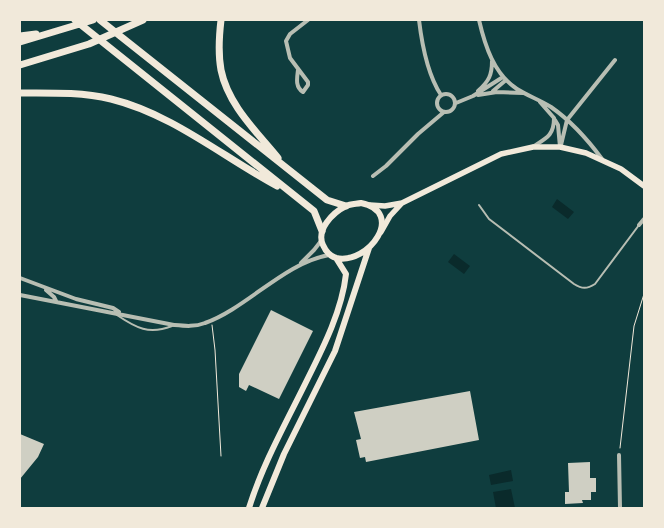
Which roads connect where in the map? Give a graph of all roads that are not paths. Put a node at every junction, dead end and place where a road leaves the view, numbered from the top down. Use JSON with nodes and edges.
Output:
{"nodes":[{"id":1,"x":75,"y":20,"type":"edge"},
{"id":2,"x":93,"y":20,"type":"edge"},
{"id":3,"x":100,"y":20,"type":"edge"},
{"id":4,"x":143,"y":20,"type":"edge"},
{"id":5,"x":221,"y":20,"type":"edge"},
{"id":6,"x":308,"y":20,"type":"edge"},
{"id":7,"x":418,"y":20,"type":"edge"},
{"id":8,"x":479,"y":20,"type":"edge"},
{"id":9,"x":66,"y":28,"type":"junction"},
{"id":10,"x":20,"y":36,"type":"edge"},
{"id":11,"x":20,"y":42,"type":"edge"},
{"id":12,"x":492,"y":58,"type":"junction"},
{"id":13,"x":615,"y":60,"type":"dead end"},
{"id":14,"x":20,"y":65,"type":"edge"},
{"id":15,"x":298,"y":70,"type":"junction"},
{"id":16,"x":504,"y":79,"type":"junction"},
{"id":17,"x":20,"y":93,"type":"edge"},
{"id":18,"x":491,"y":93,"type":"junction"},
{"id":19,"x":525,"y":93,"type":"junction"},
{"id":20,"x":441,"y":95,"type":"junction"},
{"id":21,"x":473,"y":96,"type":"junction"},
{"id":22,"x":537,"y":99,"type":"junction"},
{"id":23,"x":456,"y":103,"type":"junction"},
{"id":24,"x":444,"y":112,"type":"junction"},
{"id":25,"x":554,"y":118,"type":"junction"},
{"id":26,"x":567,"y":120,"type":"junction"},
{"id":27,"x":533,"y":147,"type":"junction"},
{"id":28,"x":560,"y":147,"type":"junction"},
{"id":29,"x":602,"y":159,"type":"junction"},
{"id":30,"x":288,"y":170,"type":"junction"},
{"id":31,"x":373,"y":176,"type":"dead end"},
{"id":32,"x":644,"y":186,"type":"edge"},
{"id":33,"x":293,"y":194,"type":"junction"},
{"id":34,"x":402,"y":203,"type":"junction"},
{"id":35,"x":368,"y":205,"type":"junction"},
{"id":36,"x":479,"y":205,"type":"dead end"},
{"id":37,"x":346,"y":206,"type":"junction"},
{"id":38,"x":644,"y":219,"type":"edge"},
{"id":39,"x":639,"y":225,"type":"joint"},
{"id":40,"x":322,"y":231,"type":"junction"},
{"id":41,"x":380,"y":232,"type":"junction"},
{"id":42,"x":321,"y":241,"type":"junction"},
{"id":43,"x":369,"y":248,"type":"junction"},
{"id":44,"x":329,"y":255,"type":"junction"},
{"id":45,"x":336,"y":258,"type":"junction"},
{"id":46,"x":299,"y":266,"type":"junction"},
{"id":47,"x":20,"y":278,"type":"edge"},
{"id":48,"x":40,"y":286,"type":"junction"},
{"id":49,"x":21,"y":295,"type":"edge"},
{"id":50,"x":56,"y":301,"type":"junction"},
{"id":51,"x":114,"y":313,"type":"junction"},
{"id":52,"x":122,"y":314,"type":"junction"},
{"id":53,"x":174,"y":325,"type":"junction"},
{"id":54,"x":619,"y":454,"type":"road end"},
{"id":55,"x":249,"y":508,"type":"edge"},
{"id":56,"x":262,"y":508,"type":"edge"},
{"id":57,"x":620,"y":508,"type":"edge"}],
"edges":[{"from":1,"to":33,"type":"highway"},
{"from":2,"to":9,"type":"highway"},
{"from":3,"to":30,"type":"highway"},
{"from":4,"to":14,"type":"highway"},
{"from":5,"to":30,"type":"highway"},
{"from":6,"to":15,"type":"street"},
{"from":7,"to":20,"type":"street"},
{"from":8,"to":12,"type":"street"},
{"from":9,"to":10,"type":"highway"},
{"from":9,"to":11,"type":"highway"},
{"from":12,"to":16,"type":"street"},
{"from":12,"to":21,"type":"street"},
{"from":13,"to":26,"type":"street"},
{"from":15,"to":15,"type":"street"},
{"from":16,"to":18,"type":"street"},
{"from":16,"to":19,"type":"street"},
{"from":16,"to":21,"type":"street"},
{"from":17,"to":33,"type":"highway"},
{"from":18,"to":19,"type":"street"},
{"from":18,"to":21,"type":"street"},
{"from":19,"to":22,"type":"street"},
{"from":20,"to":23,"type":"street"},
{"from":20,"to":24,"type":"street"},
{"from":21,"to":23,"type":"street"},
{"from":22,"to":25,"type":"street"},
{"from":22,"to":26,"type":"street"},
{"from":23,"to":24,"type":"street"},
{"from":24,"to":31,"type":"street"},
{"from":25,"to":27,"type":"street"},
{"from":25,"to":28,"type":"street"},
{"from":26,"to":28,"type":"street"},
{"from":26,"to":29,"type":"street"},
{"from":27,"to":28,"type":"main road"},
{"from":27,"to":34,"type":"main road"},
{"from":28,"to":29,"type":"main road"},
{"from":29,"to":32,"type":"main road"},
{"from":30,"to":37,"type":"highway"},
{"from":33,"to":40,"type":"highway"},
{"from":34,"to":35,"type":"main road"},
{"from":34,"to":41,"type":"main road"},
{"from":35,"to":37,"type":"main road"},
{"from":35,"to":41,"type":"main road"},
{"from":36,"to":39,"type":"lane"},
{"from":37,"to":40,"type":"main road"},
{"from":38,"to":39,"type":"street"},
{"from":40,"to":42,"type":"main road"},
{"from":41,"to":43,"type":"main road"},
{"from":42,"to":44,"type":"main road"},
{"from":42,"to":46,"type":"street"},
{"from":43,"to":45,"type":"main road"},
{"from":43,"to":56,"type":"main road"},
{"from":44,"to":45,"type":"main road"},
{"from":44,"to":46,"type":"street"},
{"from":45,"to":55,"type":"main road"},
{"from":46,"to":53,"type":"street"},
{"from":47,"to":48,"type":"street"},
{"from":48,"to":50,"type":"street"},
{"from":48,"to":52,"type":"street"},
{"from":49,"to":50,"type":"street"},
{"from":50,"to":51,"type":"street"},
{"from":51,"to":52,"type":"street"},
{"from":51,"to":53,"type":"lane"},
{"from":52,"to":53,"type":"street"},
{"from":54,"to":57,"type":"street"}]}
